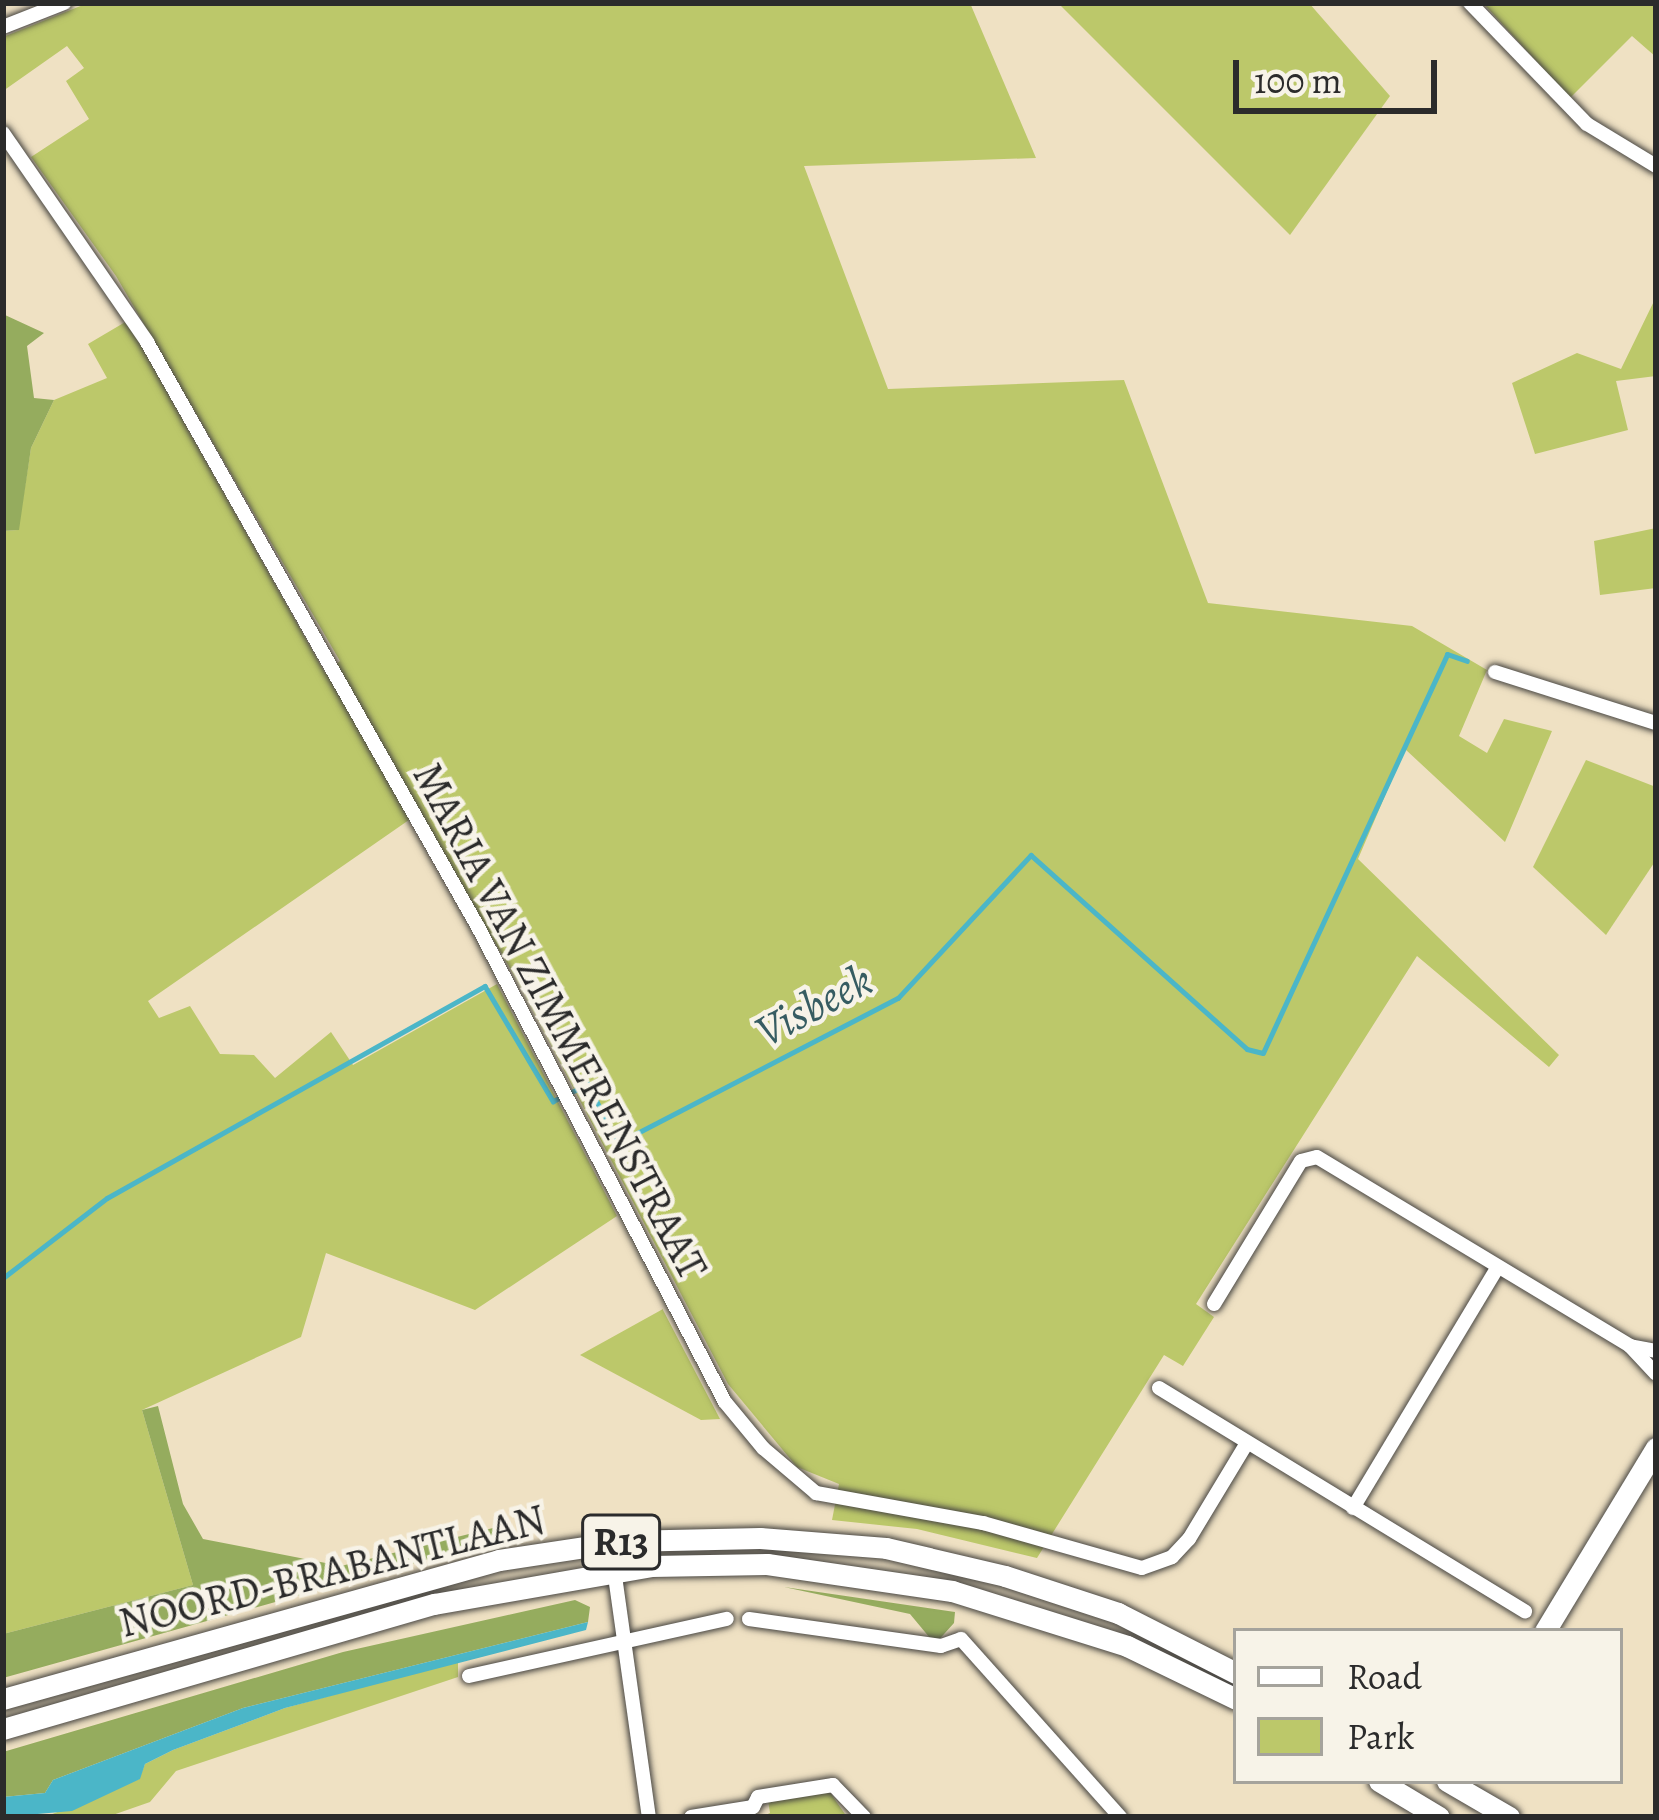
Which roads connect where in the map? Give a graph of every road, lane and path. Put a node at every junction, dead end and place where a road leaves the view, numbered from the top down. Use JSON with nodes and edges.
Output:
{"nodes":[{"id":1,"x":64,"y":3,"type":"edge"},
{"id":2,"x":1470,"y":3,"type":"edge"},
{"id":3,"x":3,"y":27,"type":"edge"},
{"id":4,"x":3,"y":133,"type":"edge"},
{"id":5,"x":1656,"y":166,"type":"edge"},
{"id":6,"x":1495,"y":672,"type":"dead end"},
{"id":7,"x":1656,"y":723,"type":"edge"},
{"id":8,"x":1498,"y":1267,"type":"junction"},
{"id":9,"x":1214,"y":1304,"type":"dead end"},
{"id":10,"x":1630,"y":1346,"type":"junction"},
{"id":11,"x":1656,"y":1351,"type":"edge"},
{"id":12,"x":1656,"y":1374,"type":"edge"},
{"id":13,"x":1159,"y":1388,"type":"dead end"},
{"id":14,"x":1247,"y":1443,"type":"junction"},
{"id":15,"x":1656,"y":1448,"type":"edge"},
{"id":16,"x":1353,"y":1508,"type":"junction"},
{"id":17,"x":614,"y":1569,"type":"junction"},
{"id":18,"x":1525,"y":1611,"type":"dead end"},
{"id":19,"x":727,"y":1619,"type":"dead end"},
{"id":20,"x":749,"y":1619,"type":"dead end"},
{"id":21,"x":1547,"y":1628,"type":"edge"},
{"id":22,"x":622,"y":1636,"type":"junction"},
{"id":23,"x":1233,"y":1671,"type":"edge"},
{"id":24,"x":470,"y":1676,"type":"dead end"},
{"id":25,"x":1233,"y":1698,"type":"edge"},
{"id":26,"x":3,"y":1699,"type":"edge"},
{"id":27,"x":3,"y":1729,"type":"edge"},
{"id":28,"x":1384,"y":1784,"type":"edge"},
{"id":29,"x":1447,"y":1784,"type":"edge"},
{"id":30,"x":1453,"y":1784,"type":"edge"},
{"id":31,"x":753,"y":1812,"type":"edge"},
{"id":32,"x":1435,"y":1814,"type":"edge"},
{"id":33,"x":649,"y":1817,"type":"edge"},
{"id":34,"x":691,"y":1817,"type":"edge"},
{"id":35,"x":864,"y":1817,"type":"edge"},
{"id":36,"x":1120,"y":1817,"type":"edge"},
{"id":37,"x":1509,"y":1817,"type":"edge"}],
"edges":[{"from":1,"to":3,"type":"street"},
{"from":2,"to":5,"type":"street"},
{"from":4,"to":14,"type":"street","name":"MARIA VAN ZIMMERENSTRAAT"},
{"from":6,"to":7,"type":"street"},
{"from":8,"to":9,"type":"street"},
{"from":8,"to":10,"type":"street"},
{"from":8,"to":16,"type":"street"},
{"from":10,"to":11,"type":"street"},
{"from":10,"to":12,"type":"street"},
{"from":13,"to":14,"type":"street"},
{"from":14,"to":16,"type":"street"},
{"from":15,"to":21,"type":"main road"},
{"from":16,"to":18,"type":"street"},
{"from":17,"to":22,"type":"street"},
{"from":17,"to":25,"type":"main road","name":"NOORD-BRABANTLAAN","number":"R13"},
{"from":17,"to":27,"type":"main road","name":"NOORD-BRABANTLAAN","number":"R13"},
{"from":19,"to":22,"type":"street"},
{"from":20,"to":36,"type":"street"},
{"from":22,"to":24,"type":"street"},
{"from":22,"to":33,"type":"street"},
{"from":23,"to":26,"type":"main road","name":"NOORD-BRABANTLAAN","number":"R13"},
{"from":28,"to":32,"type":"main road"},
{"from":29,"to":32,"type":"main road"},
{"from":30,"to":37,"type":"main road"},
{"from":31,"to":34,"type":"street"},
{"from":31,"to":35,"type":"street"}]}
